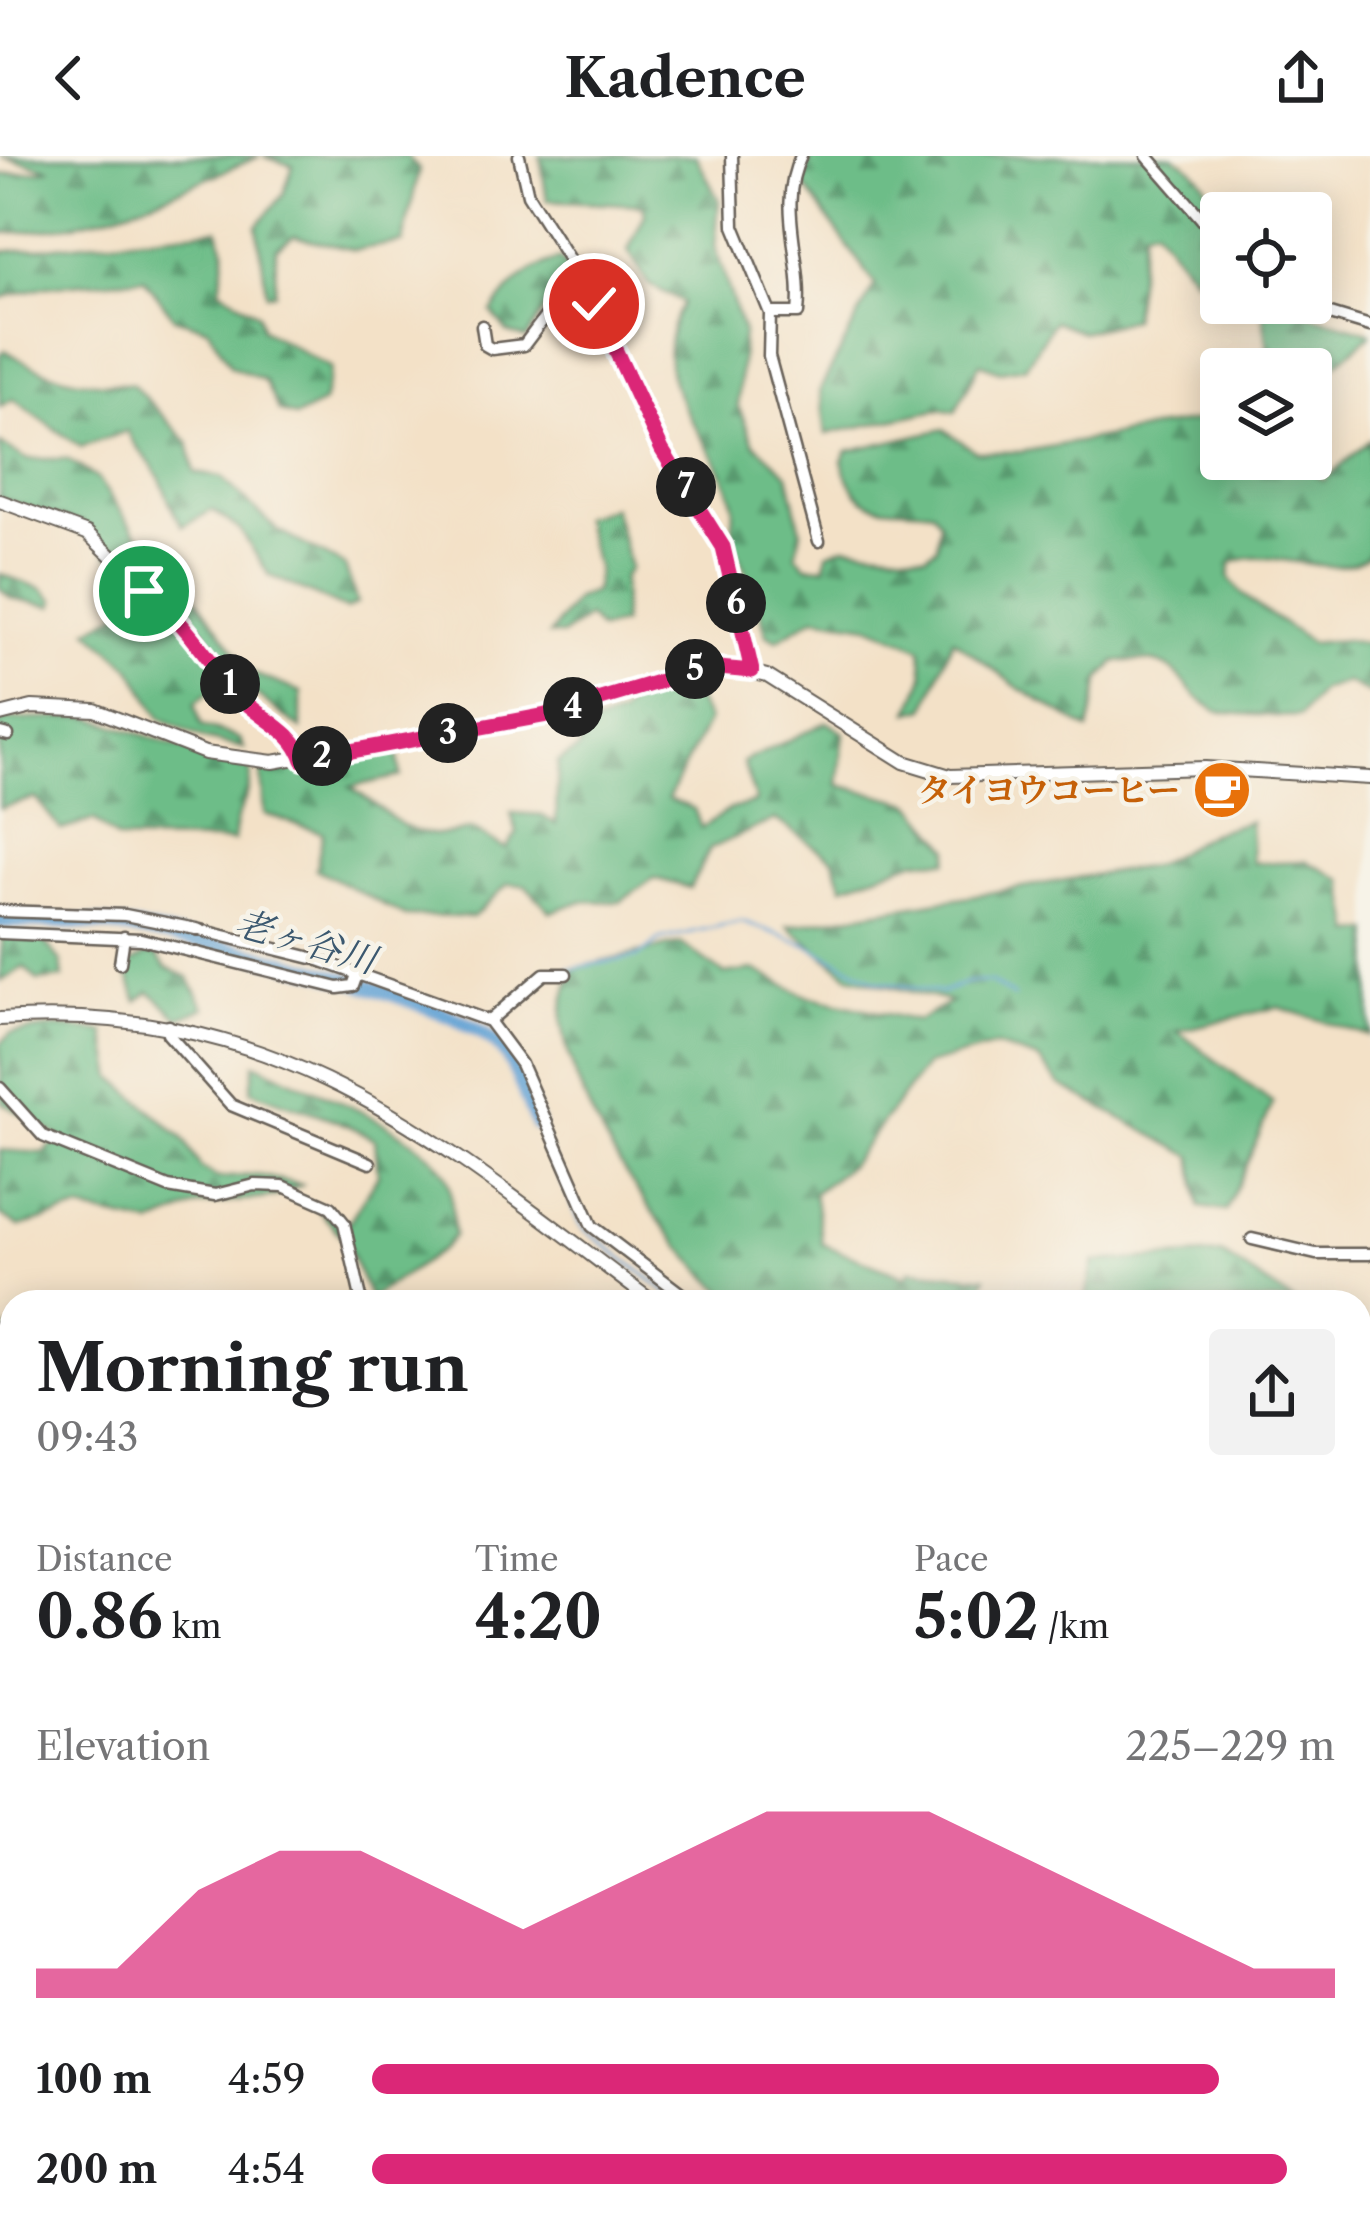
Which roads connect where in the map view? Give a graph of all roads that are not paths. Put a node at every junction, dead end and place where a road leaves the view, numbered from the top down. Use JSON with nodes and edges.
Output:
{"nodes":[{"id":1,"x":519,"y":156,"type":"edge"},
{"id":2,"x":732,"y":156,"type":"edge"},
{"id":3,"x":801,"y":156,"type":"edge"},
{"id":4,"x":1147,"y":156,"type":"edge"},
{"id":5,"x":1200,"y":217,"type":"edge"},
{"id":6,"x":587,"y":288,"type":"junction"},
{"id":7,"x":770,"y":314,"type":"junction"},
{"id":8,"x":1332,"y":314,"type":"edge"},
{"id":9,"x":482,"y":326,"type":"dead end"},
{"id":10,"x":1370,"y":326,"type":"edge"},
{"id":11,"x":0,"y":501,"type":"edge"},
{"id":12,"x":819,"y":542,"type":"dead end"},
{"id":13,"x":752,"y":671,"type":"junction"},
{"id":14,"x":0,"y":715,"type":"edge"},
{"id":15,"x":303,"y":760,"type":"junction"},
{"id":16,"x":1370,"y":778,"type":"edge"},
{"id":17,"x":0,"y":910,"type":"edge"},
{"id":18,"x":0,"y":933,"type":"edge"},
{"id":19,"x":124,"y":937,"type":"junction"},
{"id":20,"x":120,"y":963,"type":"dead end"},
{"id":21,"x":566,"y":974,"type":"dead end"},
{"id":22,"x":357,"y":975,"type":"junction"},
{"id":23,"x":0,"y":1019,"type":"edge"},
{"id":24,"x":493,"y":1024,"type":"junction"},
{"id":25,"x":169,"y":1026,"type":"junction"},
{"id":26,"x":0,"y":1088,"type":"edge"},
{"id":27,"x":549,"y":1128,"type":"junction"},
{"id":28,"x":533,"y":1134,"type":"dead end"},
{"id":29,"x":370,"y":1162,"type":"dead end"},
{"id":30,"x":1252,"y":1239,"type":"dead end"},
{"id":31,"x":1370,"y":1254,"type":"edge"},
{"id":32,"x":359,"y":1290,"type":"edge"},
{"id":33,"x":654,"y":1290,"type":"edge"},
{"id":34,"x":655,"y":1290,"type":"edge"}],
"edges":[{"from":1,"to":6,"type":"street"},
{"from":2,"to":7,"type":"street"},
{"from":3,"to":7,"type":"street"},
{"from":4,"to":5,"type":"street"},
{"from":6,"to":9,"type":"street"},
{"from":6,"to":13,"type":"street"},
{"from":7,"to":12,"type":"street"},
{"from":8,"to":10,"type":"street"},
{"from":11,"to":15,"type":"street"},
{"from":13,"to":15,"type":"street"},
{"from":13,"to":16,"type":"street"},
{"from":14,"to":15,"type":"street"},
{"from":17,"to":22,"type":"street"},
{"from":18,"to":19,"type":"street"},
{"from":19,"to":20,"type":"street"},
{"from":19,"to":22,"type":"street"},
{"from":21,"to":24,"type":"street"},
{"from":22,"to":24,"type":"street"},
{"from":23,"to":25,"type":"street"},
{"from":24,"to":27,"type":"street"},
{"from":25,"to":29,"type":"street"},
{"from":25,"to":33,"type":"street"},
{"from":26,"to":32,"type":"street"},
{"from":27,"to":28,"type":"street"},
{"from":27,"to":34,"type":"street"},
{"from":30,"to":31,"type":"street"}]}
